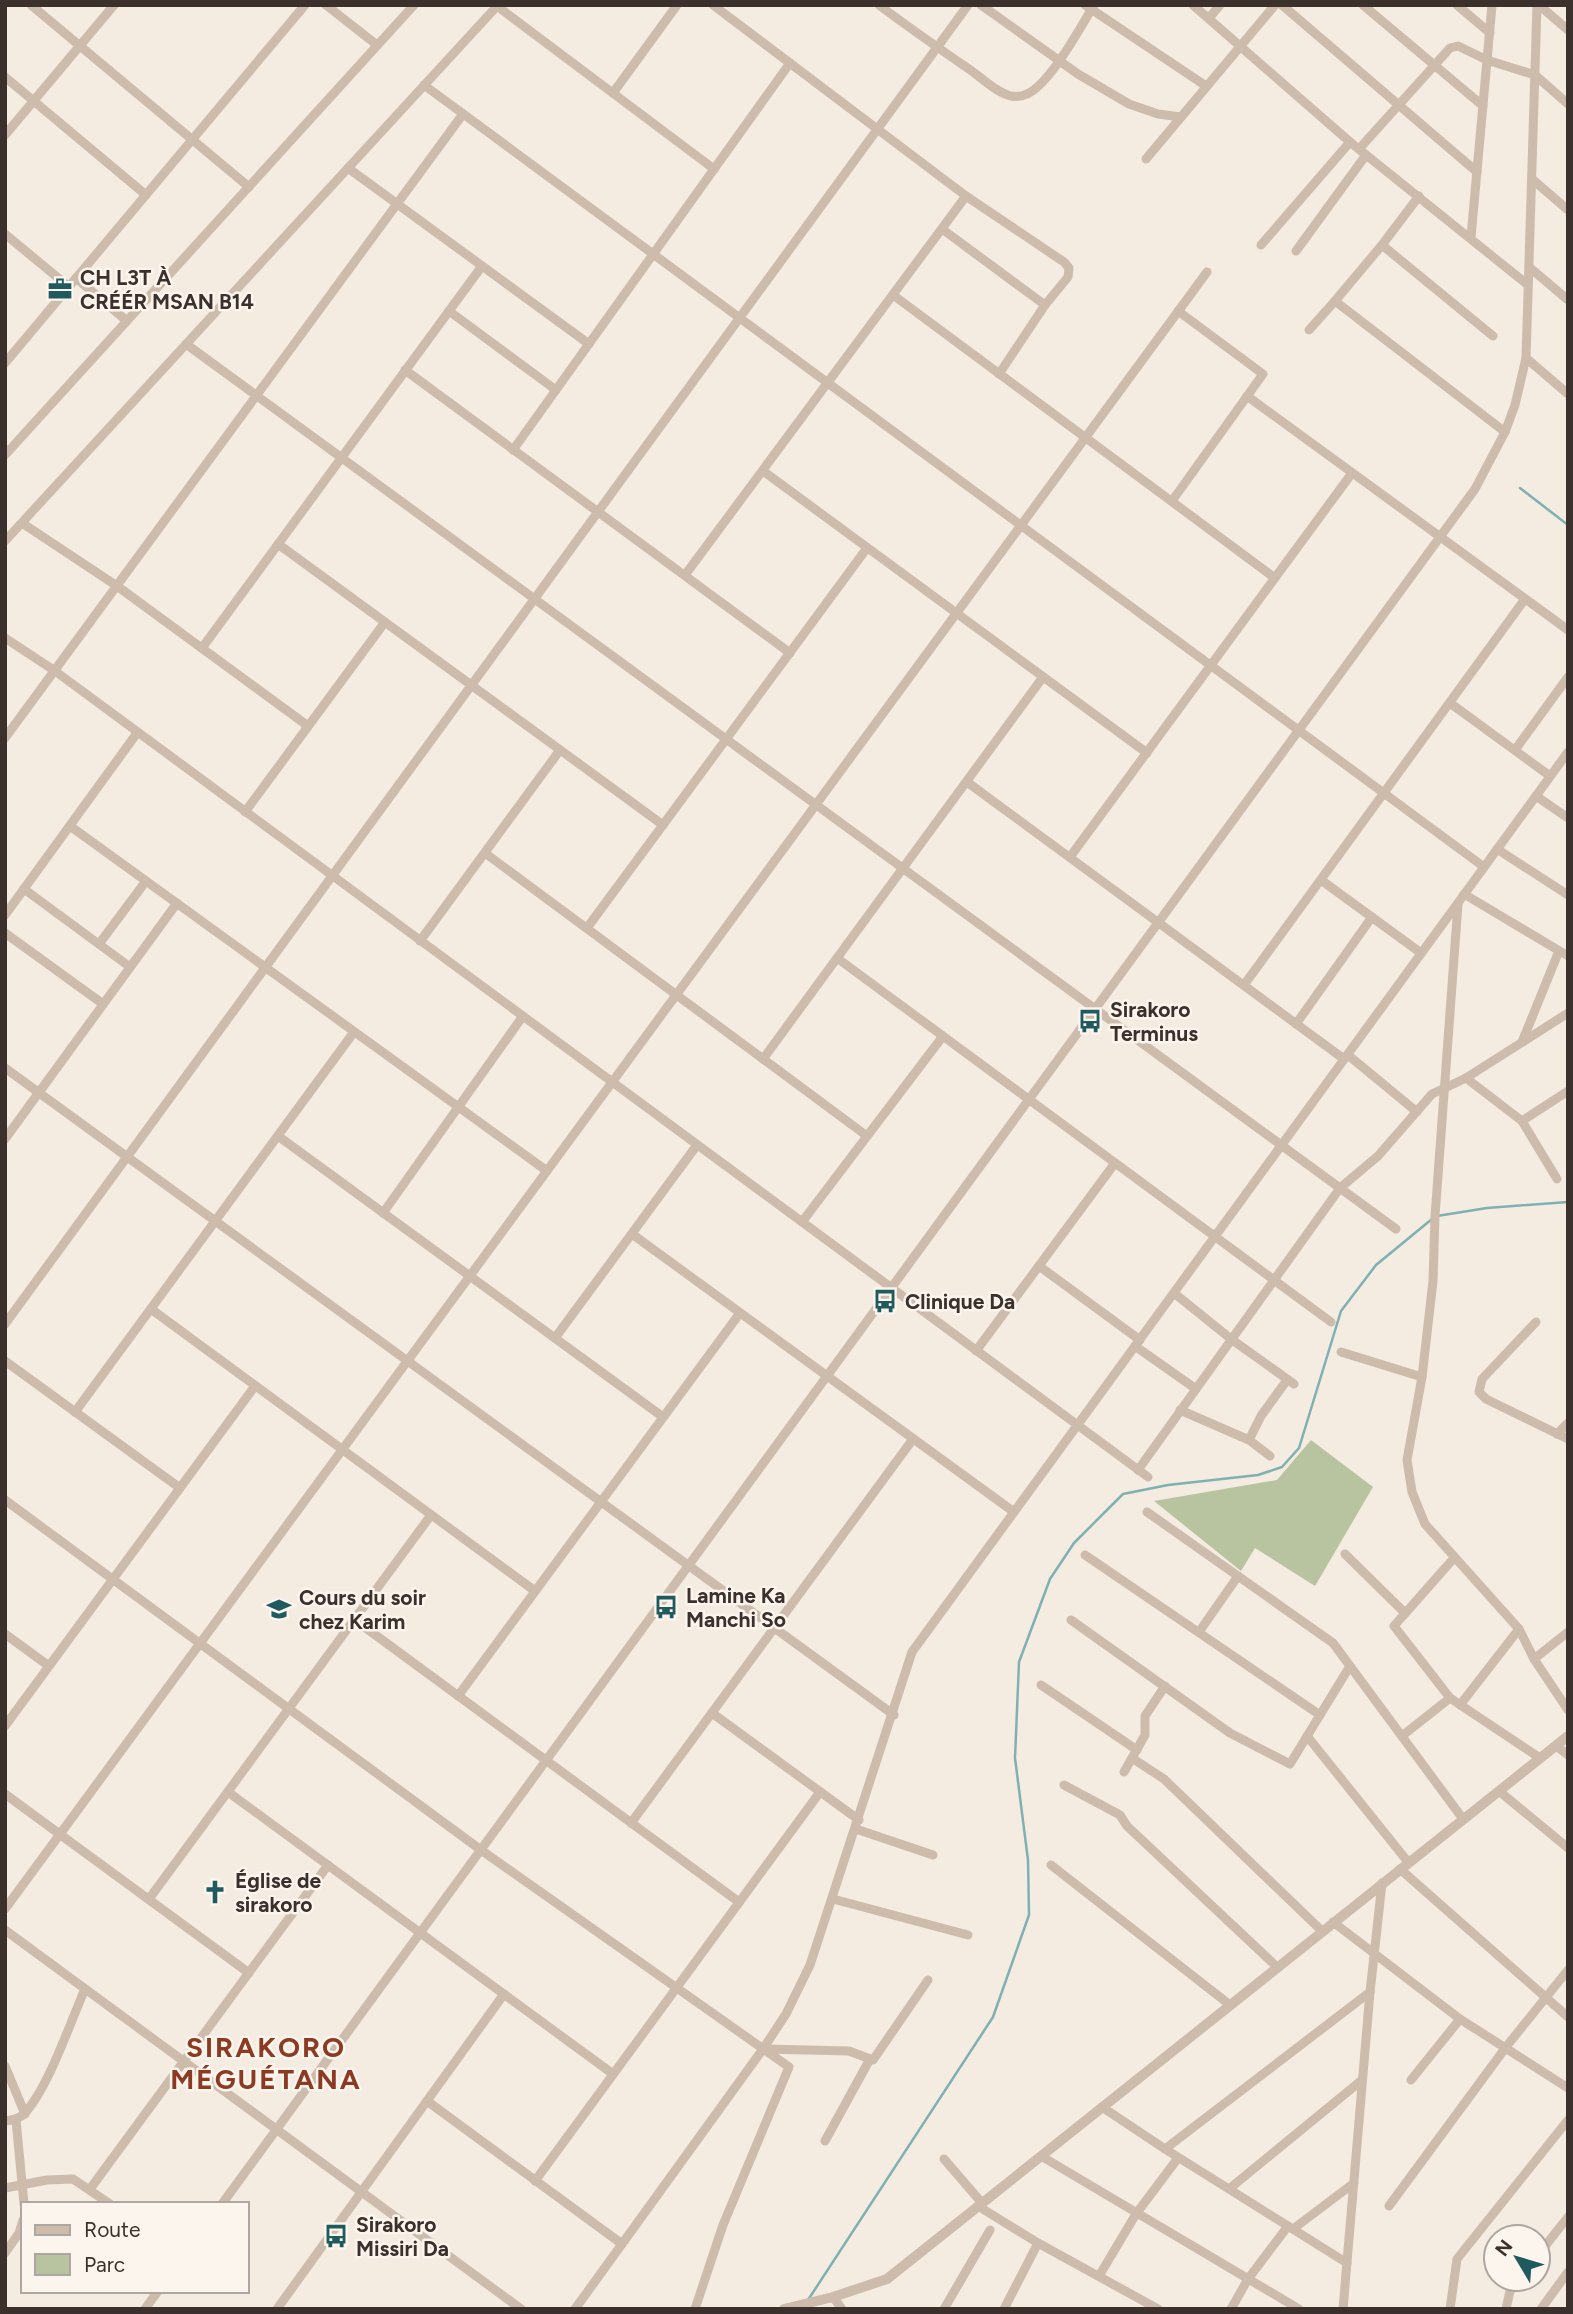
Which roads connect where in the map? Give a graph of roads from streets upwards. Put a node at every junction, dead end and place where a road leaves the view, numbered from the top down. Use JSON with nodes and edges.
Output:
{"nodes":[{"id":1,"x":31,"y":5,"type":"edge"},
{"id":2,"x":114,"y":5,"type":"edge"},
{"id":3,"x":306,"y":5,"type":"edge"},
{"id":4,"x":326,"y":5,"type":"edge"},
{"id":5,"x":414,"y":5,"type":"edge"},
{"id":6,"x":677,"y":5,"type":"edge"},
{"id":7,"x":713,"y":5,"type":"edge"},
{"id":8,"x":879,"y":5,"type":"edge"},
{"id":9,"x":968,"y":5,"type":"edge"},
{"id":10,"x":981,"y":5,"type":"edge"},
{"id":11,"x":1193,"y":5,"type":"edge"},
{"id":12,"x":1220,"y":5,"type":"edge"},
{"id":13,"x":1275,"y":5,"type":"edge"},
{"id":14,"x":1282,"y":5,"type":"edge"},
{"id":15,"x":1363,"y":5,"type":"edge"},
{"id":16,"x":1457,"y":5,"type":"edge"},
{"id":17,"x":1492,"y":5,"type":"edge"},
{"id":18,"x":1538,"y":5,"type":"edge"},
{"id":19,"x":498,"y":6,"type":"edge"},
{"id":20,"x":1090,"y":7,"type":"edge"},
{"id":21,"x":1209,"y":18,"type":"junction"},
{"id":22,"x":1568,"y":30,"type":"edge"},
{"id":23,"x":1490,"y":33,"type":"junction"},
{"id":24,"x":1241,"y":45,"type":"junction"},
{"id":25,"x":80,"y":46,"type":"junction"},
{"id":26,"x":377,"y":46,"type":"junction"},
{"id":27,"x":936,"y":48,"type":"junction"},
{"id":28,"x":1059,"y":60,"type":"junction"},
{"id":29,"x":1487,"y":60,"type":"junction"},
{"id":30,"x":790,"y":63,"type":"junction"},
{"id":31,"x":1435,"y":66,"type":"junction"},
{"id":32,"x":1535,"y":75,"type":"junction"},
{"id":33,"x":5,"y":77,"type":"edge"},
{"id":34,"x":424,"y":85,"type":"junction"},
{"id":35,"x":1206,"y":86,"type":"junction"},
{"id":36,"x":613,"y":93,"type":"junction"},
{"id":37,"x":34,"y":101,"type":"junction"},
{"id":38,"x":1568,"y":104,"type":"edge"},
{"id":39,"x":1398,"y":105,"type":"junction"},
{"id":40,"x":1483,"y":106,"type":"junction"},
{"id":41,"x":463,"y":114,"type":"junction"},
{"id":42,"x":1181,"y":117,"type":"junction"},
{"id":43,"x":877,"y":129,"type":"junction"},
{"id":44,"x":5,"y":135,"type":"edge"},
{"id":45,"x":192,"y":140,"type":"junction"},
{"id":46,"x":1350,"y":142,"type":"junction"},
{"id":47,"x":1363,"y":152,"type":"junction"},
{"id":48,"x":1146,"y":159,"type":"dead end"},
{"id":49,"x":348,"y":168,"type":"junction"},
{"id":50,"x":714,"y":169,"type":"junction"},
{"id":51,"x":1477,"y":172,"type":"junction"},
{"id":52,"x":1532,"y":180,"type":"junction"},
{"id":53,"x":249,"y":187,"type":"junction"},
{"id":54,"x":146,"y":195,"type":"junction"},
{"id":55,"x":966,"y":196,"type":"junction"},
{"id":56,"x":1419,"y":196,"type":"junction"},
{"id":57,"x":397,"y":204,"type":"junction"},
{"id":58,"x":1568,"y":210,"type":"edge"},
{"id":59,"x":942,"y":229,"type":"junction"},
{"id":60,"x":5,"y":234,"type":"edge"},
{"id":61,"x":1471,"y":237,"type":"junction"},
{"id":62,"x":1261,"y":245,"type":"dead end"},
{"id":63,"x":1382,"y":245,"type":"junction"},
{"id":64,"x":1296,"y":251,"type":"dead end"},
{"id":65,"x":653,"y":254,"type":"junction"},
{"id":66,"x":482,"y":266,"type":"junction"},
{"id":67,"x":1529,"y":267,"type":"junction"},
{"id":68,"x":1207,"y":272,"type":"dead end"},
{"id":69,"x":76,"y":278,"type":"junction"},
{"id":70,"x":1528,"y":285,"type":"junction"},
{"id":71,"x":69,"y":287,"type":"junction"},
{"id":72,"x":892,"y":295,"type":"junction"},
{"id":73,"x":1568,"y":300,"type":"edge"},
{"id":74,"x":1335,"y":301,"type":"junction"},
{"id":75,"x":1045,"y":305,"type":"junction"},
{"id":76,"x":449,"y":311,"type":"junction"},
{"id":77,"x":1178,"y":312,"type":"junction"},
{"id":78,"x":740,"y":318,"type":"junction"},
{"id":79,"x":127,"y":321,"type":"junction"},
{"id":80,"x":1309,"y":330,"type":"dead end"},
{"id":81,"x":1493,"y":336,"type":"dead end"},
{"id":82,"x":187,"y":344,"type":"junction"},
{"id":83,"x":589,"y":344,"type":"junction"},
{"id":84,"x":1526,"y":358,"type":"junction"},
{"id":85,"x":5,"y":363,"type":"edge"},
{"id":86,"x":405,"y":370,"type":"junction"},
{"id":87,"x":999,"y":374,"type":"junction"},
{"id":88,"x":828,"y":383,"type":"junction"},
{"id":89,"x":556,"y":390,"type":"junction"},
{"id":90,"x":1568,"y":394,"type":"edge"},
{"id":91,"x":257,"y":395,"type":"junction"},
{"id":92,"x":1247,"y":396,"type":"junction"},
{"id":93,"x":1505,"y":432,"type":"junction"},
{"id":94,"x":1085,"y":438,"type":"junction"},
{"id":95,"x":513,"y":450,"type":"junction"},
{"id":96,"x":5,"y":455,"type":"edge"},
{"id":97,"x":341,"y":457,"type":"junction"},
{"id":98,"x":763,"y":471,"type":"junction"},
{"id":99,"x":1352,"y":473,"type":"junction"},
{"id":100,"x":1172,"y":501,"type":"junction"},
{"id":101,"x":598,"y":512,"type":"junction"},
{"id":102,"x":22,"y":523,"type":"junction"},
{"id":103,"x":1021,"y":525,"type":"junction"},
{"id":104,"x":1440,"y":537,"type":"junction"},
{"id":105,"x":5,"y":541,"type":"edge"},
{"id":106,"x":278,"y":544,"type":"junction"},
{"id":107,"x":867,"y":548,"type":"junction"},
{"id":108,"x":685,"y":576,"type":"junction"},
{"id":109,"x":1275,"y":578,"type":"junction"},
{"id":110,"x":117,"y":586,"type":"junction"},
{"id":111,"x":535,"y":598,"type":"junction"},
{"id":112,"x":1525,"y":599,"type":"junction"},
{"id":113,"x":956,"y":613,"type":"junction"},
{"id":114,"x":385,"y":622,"type":"junction"},
{"id":115,"x":1568,"y":630,"type":"edge"},
{"id":116,"x":5,"y":638,"type":"edge"},
{"id":117,"x":202,"y":648,"type":"junction"},
{"id":118,"x":790,"y":653,"type":"junction"},
{"id":119,"x":1211,"y":665,"type":"junction"},
{"id":120,"x":55,"y":671,"type":"junction"},
{"id":121,"x":1043,"y":677,"type":"junction"},
{"id":122,"x":1568,"y":677,"type":"edge"},
{"id":123,"x":471,"y":685,"type":"junction"},
{"id":124,"x":1450,"y":703,"type":"junction"},
{"id":125,"x":308,"y":726,"type":"junction"},
{"id":126,"x":1299,"y":730,"type":"junction"},
{"id":127,"x":137,"y":733,"type":"junction"},
{"id":128,"x":5,"y":738,"type":"edge"},
{"id":129,"x":726,"y":739,"type":"junction"},
{"id":130,"x":560,"y":750,"type":"junction"},
{"id":131,"x":1515,"y":750,"type":"junction"},
{"id":132,"x":1568,"y":752,"type":"edge"},
{"id":133,"x":1147,"y":753,"type":"junction"},
{"id":134,"x":1550,"y":776,"type":"junction"},
{"id":135,"x":967,"y":782,"type":"junction"},
{"id":136,"x":1384,"y":793,"type":"junction"},
{"id":137,"x":1536,"y":796,"type":"junction"},
{"id":138,"x":816,"y":805,"type":"junction"},
{"id":139,"x":245,"y":812,"type":"junction"},
{"id":140,"x":1568,"y":818,"type":"edge"},
{"id":141,"x":663,"y":825,"type":"junction"},
{"id":142,"x":70,"y":826,"type":"junction"},
{"id":143,"x":1497,"y":849,"type":"junction"},
{"id":144,"x":485,"y":853,"type":"junction"},
{"id":145,"x":1070,"y":858,"type":"junction"},
{"id":146,"x":1485,"y":867,"type":"junction"},
{"id":147,"x":903,"y":868,"type":"junction"},
{"id":148,"x":332,"y":876,"type":"junction"},
{"id":149,"x":1321,"y":880,"type":"junction"},
{"id":150,"x":146,"y":881,"type":"junction"},
{"id":151,"x":24,"y":889,"type":"junction"},
{"id":152,"x":1568,"y":895,"type":"edge"},
{"id":153,"x":1461,"y":898,"type":"junction"},
{"id":154,"x":177,"y":903,"type":"junction"},
{"id":155,"x":5,"y":915,"type":"edge"},
{"id":156,"x":1372,"y":917,"type":"junction"},
{"id":157,"x":1158,"y":923,"type":"junction"},
{"id":158,"x":587,"y":929,"type":"junction"},
{"id":159,"x":5,"y":933,"type":"edge"},
{"id":160,"x":420,"y":941,"type":"junction"},
{"id":161,"x":99,"y":944,"type":"junction"},
{"id":162,"x":1421,"y":953,"type":"junction"},
{"id":163,"x":1563,"y":953,"type":"edge"},
{"id":164,"x":837,"y":958,"type":"junction"},
{"id":165,"x":130,"y":967,"type":"junction"},
{"id":166,"x":265,"y":967,"type":"junction"},
{"id":167,"x":1244,"y":985,"type":"junction"},
{"id":168,"x":676,"y":995,"type":"junction"},
{"id":169,"x":103,"y":1004,"type":"junction"},
{"id":170,"x":1095,"y":1009,"type":"junction"},
{"id":171,"x":1567,"y":1014,"type":"edge"},
{"id":172,"x":523,"y":1016,"type":"junction"},
{"id":173,"x":1296,"y":1024,"type":"junction"},
{"id":174,"x":354,"y":1032,"type":"junction"},
{"id":175,"x":943,"y":1035,"type":"junction"},
{"id":176,"x":1522,"y":1042,"type":"junction"},
{"id":177,"x":1346,"y":1057,"type":"junction"},
{"id":178,"x":763,"y":1059,"type":"junction"},
{"id":179,"x":5,"y":1068,"type":"edge"},
{"id":180,"x":1466,"y":1078,"type":"junction"},
{"id":181,"x":612,"y":1082,"type":"junction"},
{"id":182,"x":1444,"y":1087,"type":"junction"},
{"id":183,"x":1568,"y":1091,"type":"edge"},
{"id":184,"x":39,"y":1093,"type":"junction"},
{"id":185,"x":1029,"y":1099,"type":"junction"},
{"id":186,"x":458,"y":1107,"type":"junction"},
{"id":187,"x":1417,"y":1112,"type":"junction"},
{"id":188,"x":1522,"y":1121,"type":"junction"},
{"id":189,"x":278,"y":1136,"type":"junction"},
{"id":190,"x":867,"y":1136,"type":"junction"},
{"id":191,"x":5,"y":1139,"type":"edge"},
{"id":192,"x":697,"y":1145,"type":"junction"},
{"id":193,"x":1281,"y":1145,"type":"junction"},
{"id":194,"x":127,"y":1157,"type":"junction"},
{"id":195,"x":1115,"y":1163,"type":"junction"},
{"id":196,"x":547,"y":1171,"type":"junction"},
{"id":197,"x":1557,"y":1179,"type":"dead end"},
{"id":198,"x":1340,"y":1188,"type":"junction"},
{"id":199,"x":383,"y":1213,"type":"junction"},
{"id":200,"x":215,"y":1221,"type":"junction"},
{"id":201,"x":802,"y":1222,"type":"junction"},
{"id":202,"x":1396,"y":1229,"type":"dead end"},
{"id":203,"x":632,"y":1234,"type":"junction"},
{"id":204,"x":1215,"y":1237,"type":"junction"},
{"id":205,"x":1039,"y":1266,"type":"junction"},
{"id":206,"x":470,"y":1276,"type":"junction"},
{"id":207,"x":1274,"y":1280,"type":"junction"},
{"id":208,"x":891,"y":1288,"type":"junction"},
{"id":209,"x":1174,"y":1293,"type":"junction"},
{"id":210,"x":151,"y":1309,"type":"junction"},
{"id":211,"x":740,"y":1312,"type":"junction"},
{"id":212,"x":1331,"y":1322,"type":"dead end"},
{"id":213,"x":1536,"y":1322,"type":"dead end"},
{"id":214,"x":5,"y":1324,"type":"edge"},
{"id":215,"x":555,"y":1338,"type":"junction"},
{"id":216,"x":1231,"y":1339,"type":"junction"},
{"id":217,"x":1138,"y":1343,"type":"junction"},
{"id":218,"x":976,"y":1351,"type":"junction"},
{"id":219,"x":1341,"y":1352,"type":"dead end"},
{"id":220,"x":5,"y":1361,"type":"edge"},
{"id":221,"x":408,"y":1361,"type":"junction"},
{"id":222,"x":827,"y":1376,"type":"junction"},
{"id":223,"x":1422,"y":1377,"type":"junction"},
{"id":224,"x":255,"y":1386,"type":"junction"},
{"id":225,"x":1196,"y":1389,"type":"junction"},
{"id":226,"x":1180,"y":1410,"type":"junction"},
{"id":227,"x":75,"y":1412,"type":"junction"},
{"id":228,"x":663,"y":1417,"type":"junction"},
{"id":229,"x":1568,"y":1423,"type":"edge"},
{"id":230,"x":1078,"y":1426,"type":"junction"},
{"id":231,"x":1557,"y":1434,"type":"junction"},
{"id":232,"x":913,"y":1439,"type":"junction"},
{"id":233,"x":1568,"y":1439,"type":"edge"},
{"id":234,"x":1249,"y":1440,"type":"junction"},
{"id":235,"x":342,"y":1450,"type":"junction"},
{"id":236,"x":1270,"y":1456,"type":"dead end"},
{"id":237,"x":1138,"y":1470,"type":"junction"},
{"id":238,"x":1148,"y":1477,"type":"dead end"},
{"id":239,"x":180,"y":1488,"type":"junction"},
{"id":240,"x":5,"y":1500,"type":"edge"},
{"id":241,"x":601,"y":1502,"type":"junction"},
{"id":242,"x":1014,"y":1512,"type":"junction"},
{"id":243,"x":1147,"y":1512,"type":"dead end"},
{"id":244,"x":431,"y":1515,"type":"junction"},
{"id":245,"x":1345,"y":1554,"type":"dead end"},
{"id":246,"x":1085,"y":1555,"type":"dead end"},
{"id":247,"x":1454,"y":1558,"type":"junction"},
{"id":248,"x":688,"y":1566,"type":"junction"},
{"id":249,"x":1238,"y":1576,"type":"junction"},
{"id":250,"x":113,"y":1579,"type":"junction"},
{"id":251,"x":535,"y":1591,"type":"junction"},
{"id":252,"x":1405,"y":1613,"type":"junction"},
{"id":253,"x":1071,"y":1619,"type":"dead end"},
{"id":254,"x":355,"y":1620,"type":"junction"},
{"id":255,"x":774,"y":1628,"type":"junction"},
{"id":256,"x":1519,"y":1629,"type":"junction"},
{"id":257,"x":1199,"y":1632,"type":"junction"},
{"id":258,"x":1568,"y":1632,"type":"edge"},
{"id":259,"x":5,"y":1634,"type":"edge"},
{"id":260,"x":200,"y":1644,"type":"junction"},
{"id":261,"x":1534,"y":1659,"type":"junction"},
{"id":262,"x":49,"y":1666,"type":"junction"},
{"id":263,"x":1350,"y":1666,"type":"junction"},
{"id":264,"x":1041,"y":1685,"type":"dead end"},
{"id":265,"x":1165,"y":1686,"type":"junction"},
{"id":266,"x":458,"y":1696,"type":"junction"},
{"id":267,"x":1450,"y":1698,"type":"junction"},
{"id":268,"x":1460,"y":1704,"type":"junction"},
{"id":269,"x":289,"y":1709,"type":"junction"},
{"id":270,"x":1568,"y":1710,"type":"edge"},
{"id":271,"x":712,"y":1713,"type":"junction"},
{"id":272,"x":1320,"y":1714,"type":"junction"},
{"id":273,"x":894,"y":1715,"type":"junction"},
{"id":274,"x":5,"y":1726,"type":"edge"},
{"id":275,"x":1307,"y":1736,"type":"junction"},
{"id":276,"x":1402,"y":1736,"type":"junction"},
{"id":277,"x":1568,"y":1736,"type":"edge"},
{"id":278,"x":1556,"y":1746,"type":"junction"},
{"id":279,"x":1135,"y":1754,"type":"junction"},
{"id":280,"x":1568,"y":1755,"type":"edge"},
{"id":281,"x":1540,"y":1758,"type":"junction"},
{"id":282,"x":546,"y":1760,"type":"junction"},
{"id":283,"x":1125,"y":1772,"type":"dead end"},
{"id":284,"x":1064,"y":1786,"type":"dead end"},
{"id":285,"x":1499,"y":1791,"type":"junction"},
{"id":286,"x":228,"y":1792,"type":"junction"},
{"id":287,"x":820,"y":1792,"type":"junction"},
{"id":288,"x":5,"y":1794,"type":"edge"},
{"id":289,"x":1463,"y":1819,"type":"junction"},
{"id":290,"x":632,"y":1823,"type":"junction"},
{"id":291,"x":857,"y":1824,"type":"junction"},
{"id":292,"x":61,"y":1834,"type":"junction"},
{"id":293,"x":1568,"y":1849,"type":"edge"},
{"id":294,"x":481,"y":1850,"type":"junction"},
{"id":295,"x":933,"y":1856,"type":"dead end"},
{"id":296,"x":328,"y":1865,"type":"junction"},
{"id":297,"x":1051,"y":1865,"type":"dead end"},
{"id":298,"x":1404,"y":1866,"type":"junction"},
{"id":299,"x":1382,"y":1883,"type":"junction"},
{"id":300,"x":149,"y":1899,"type":"junction"},
{"id":301,"x":832,"y":1899,"type":"junction"},
{"id":302,"x":739,"y":1902,"type":"junction"},
{"id":303,"x":5,"y":1909,"type":"edge"},
{"id":304,"x":1334,"y":1922,"type":"junction"},
{"id":305,"x":5,"y":1930,"type":"edge"},
{"id":306,"x":1322,"y":1931,"type":"junction"},
{"id":307,"x":420,"y":1933,"type":"junction"},
{"id":308,"x":968,"y":1935,"type":"dead end"},
{"id":309,"x":1374,"y":1953,"type":"junction"},
{"id":310,"x":1277,"y":1967,"type":"junction"},
{"id":311,"x":1568,"y":1970,"type":"edge"},
{"id":312,"x":249,"y":1973,"type":"junction"},
{"id":313,"x":928,"y":1980,"type":"dead end"},
{"id":314,"x":676,"y":1988,"type":"junction"},
{"id":315,"x":85,"y":1989,"type":"junction"},
{"id":316,"x":1370,"y":1992,"type":"junction"},
{"id":317,"x":504,"y":1994,"type":"junction"},
{"id":318,"x":1545,"y":1997,"type":"junction"},
{"id":319,"x":1230,"y":2005,"type":"junction"},
{"id":320,"x":1568,"y":2017,"type":"edge"},
{"id":321,"x":1460,"y":2019,"type":"junction"},
{"id":322,"x":1506,"y":2047,"type":"junction"},
{"id":323,"x":763,"y":2049,"type":"junction"},
{"id":324,"x":870,"y":2059,"type":"junction"},
{"id":325,"x":184,"y":2061,"type":"junction"},
{"id":326,"x":5,"y":2066,"type":"edge"},
{"id":327,"x":613,"y":2074,"type":"junction"},
{"id":328,"x":1362,"y":2080,"type":"junction"},
{"id":329,"x":1411,"y":2080,"type":"dead end"},
{"id":330,"x":1568,"y":2088,"type":"edge"},
{"id":331,"x":427,"y":2101,"type":"junction"},
{"id":332,"x":1102,"y":2107,"type":"junction"},
{"id":333,"x":24,"y":2114,"type":"junction"},
{"id":334,"x":16,"y":2120,"type":"junction"},
{"id":335,"x":1568,"y":2120,"type":"edge"},
{"id":336,"x":5,"y":2121,"type":"edge"},
{"id":337,"x":277,"y":2129,"type":"junction"},
{"id":338,"x":825,"y":2141,"type":"dead end"},
{"id":339,"x":1165,"y":2149,"type":"junction"},
{"id":340,"x":1041,"y":2156,"type":"junction"},
{"id":341,"x":1178,"y":2158,"type":"junction"},
{"id":342,"x":944,"y":2159,"type":"dead end"},
{"id":343,"x":535,"y":2180,"type":"junction"},
{"id":344,"x":1354,"y":2183,"type":"junction"},
{"id":345,"x":23,"y":2185,"type":"junction"},
{"id":346,"x":5,"y":2188,"type":"edge"},
{"id":347,"x":90,"y":2189,"type":"junction"},
{"id":348,"x":1229,"y":2189,"type":"junction"},
{"id":349,"x":362,"y":2192,"type":"junction"},
{"id":350,"x":23,"y":2202,"type":"edge"},
{"id":351,"x":107,"y":2202,"type":"edge"},
{"id":352,"x":223,"y":2202,"type":"edge"},
{"id":353,"x":980,"y":2204,"type":"junction"},
{"id":354,"x":1389,"y":2206,"type":"dead end"},
{"id":355,"x":1136,"y":2214,"type":"junction"},
{"id":356,"x":1568,"y":2217,"type":"edge"},
{"id":357,"x":21,"y":2226,"type":"edge"},
{"id":358,"x":1290,"y":2228,"type":"junction"},
{"id":359,"x":990,"y":2230,"type":"dead end"},
{"id":360,"x":1552,"y":2237,"type":"edge"},
{"id":361,"x":1038,"y":2243,"type":"junction"},
{"id":362,"x":622,"y":2244,"type":"junction"},
{"id":363,"x":5,"y":2253,"type":"edge"},
{"id":364,"x":1347,"y":2263,"type":"junction"},
{"id":365,"x":1568,"y":2272,"type":"edge"},
{"id":366,"x":1099,"y":2276,"type":"junction"},
{"id":367,"x":1248,"y":2279,"type":"junction"},
{"id":368,"x":157,"y":2293,"type":"edge"},
{"id":369,"x":833,"y":2297,"type":"junction"},
{"id":370,"x":145,"y":2309,"type":"edge"},
{"id":371,"x":278,"y":2309,"type":"edge"},
{"id":372,"x":521,"y":2309,"type":"edge"},
{"id":373,"x":575,"y":2309,"type":"edge"},
{"id":374,"x":695,"y":2309,"type":"edge"},
{"id":375,"x":784,"y":2309,"type":"edge"},
{"id":376,"x":842,"y":2309,"type":"edge"},
{"id":377,"x":944,"y":2309,"type":"edge"},
{"id":378,"x":1004,"y":2309,"type":"edge"},
{"id":379,"x":1158,"y":2309,"type":"edge"},
{"id":380,"x":1231,"y":2309,"type":"edge"},
{"id":381,"x":1299,"y":2309,"type":"edge"},
{"id":382,"x":1343,"y":2309,"type":"edge"},
{"id":383,"x":1450,"y":2309,"type":"edge"},
{"id":384,"x":1541,"y":2309,"type":"edge"}],
"edges":[{"from":1,"to":25,"type":"street"},
{"from":2,"to":25,"type":"street"},
{"from":3,"to":45,"type":"street"},
{"from":4,"to":26,"type":"street"},
{"from":5,"to":26,"type":"street"},
{"from":6,"to":36,"type":"street"},
{"from":7,"to":30,"type":"street"},
{"from":8,"to":27,"type":"street"},
{"from":9,"to":27,"type":"street"},
{"from":10,"to":28,"type":"street"},
{"from":11,"to":21,"type":"street"},
{"from":12,"to":21,"type":"street"},
{"from":13,"to":24,"type":"street"},
{"from":14,"to":39,"type":"street"},
{"from":15,"to":31,"type":"street"},
{"from":16,"to":23,"type":"street"},
{"from":17,"to":23,"type":"street"},
{"from":18,"to":22,"type":"street"},
{"from":18,"to":32,"type":"street"},
{"from":19,"to":34,"type":"street"},
{"from":19,"to":36,"type":"street"},
{"from":20,"to":28,"type":"street"},
{"from":20,"to":35,"type":"street"},
{"from":21,"to":24,"type":"street"},
{"from":23,"to":29,"type":"street"},
{"from":24,"to":35,"type":"street"},
{"from":24,"to":46,"type":"street"},
{"from":25,"to":37,"type":"street"},
{"from":25,"to":45,"type":"street"},
{"from":26,"to":53,"type":"street"},
{"from":27,"to":28,"type":"street"},
{"from":27,"to":43,"type":"street"},
{"from":28,"to":42,"type":"street"},
{"from":29,"to":31,"type":"street"},
{"from":29,"to":32,"type":"street"},
{"from":29,"to":40,"type":"street"},
{"from":30,"to":43,"type":"street"},
{"from":30,"to":50,"type":"street"},
{"from":31,"to":39,"type":"street"},
{"from":31,"to":40,"type":"street"},
{"from":32,"to":38,"type":"street"},
{"from":32,"to":52,"type":"street"},
{"from":33,"to":37,"type":"street"},
{"from":34,"to":41,"type":"street"},
{"from":34,"to":49,"type":"street"},
{"from":35,"to":42,"type":"street"},
{"from":36,"to":50,"type":"street"},
{"from":37,"to":44,"type":"street"},
{"from":37,"to":54,"type":"street"},
{"from":39,"to":47,"type":"street"},
{"from":39,"to":51,"type":"street"},
{"from":40,"to":51,"type":"street"},
{"from":41,"to":57,"type":"street"},
{"from":41,"to":65,"type":"street"},
{"from":42,"to":48,"type":"street"},
{"from":43,"to":55,"type":"street"},
{"from":43,"to":78,"type":"street"},
{"from":45,"to":53,"type":"street"},
{"from":45,"to":54,"type":"street"},
{"from":46,"to":47,"type":"street"},
{"from":46,"to":62,"type":"street"},
{"from":47,"to":56,"type":"street"},
{"from":47,"to":64,"type":"street"},
{"from":49,"to":57,"type":"street"},
{"from":49,"to":82,"type":"street"},
{"from":50,"to":65,"type":"street"},
{"from":51,"to":61,"type":"street"},
{"from":52,"to":58,"type":"street"},
{"from":52,"to":67,"type":"street"},
{"from":53,"to":79,"type":"street"},
{"from":54,"to":69,"type":"street"},
{"from":55,"to":59,"type":"street"},
{"from":55,"to":75,"type":"street"},
{"from":56,"to":61,"type":"street"},
{"from":56,"to":63,"type":"street"},
{"from":57,"to":66,"type":"street"},
{"from":57,"to":91,"type":"street"},
{"from":59,"to":72,"type":"street"},
{"from":59,"to":75,"type":"street"},
{"from":60,"to":71,"type":"street"},
{"from":61,"to":70,"type":"street"},
{"from":63,"to":74,"type":"street"},
{"from":63,"to":81,"type":"street"},
{"from":65,"to":78,"type":"street"},
{"from":65,"to":83,"type":"street"},
{"from":66,"to":76,"type":"street"},
{"from":66,"to":83,"type":"street"},
{"from":67,"to":70,"type":"street"},
{"from":67,"to":73,"type":"street"},
{"from":68,"to":77,"type":"street"},
{"from":69,"to":71,"type":"street"},
{"from":69,"to":79,"type":"street"},
{"from":70,"to":84,"type":"street"},
{"from":71,"to":85,"type":"street"},
{"from":72,"to":87,"type":"street"},
{"from":72,"to":88,"type":"street"},
{"from":74,"to":80,"type":"street"},
{"from":74,"to":93,"type":"street"},
{"from":75,"to":87,"type":"street"},
{"from":76,"to":86,"type":"street"},
{"from":76,"to":89,"type":"street"},
{"from":77,"to":92,"type":"street"},
{"from":77,"to":94,"type":"street"},
{"from":78,"to":88,"type":"street"},
{"from":78,"to":101,"type":"street"},
{"from":79,"to":96,"type":"street"},
{"from":82,"to":91,"type":"street"},
{"from":82,"to":102,"type":"street"},
{"from":83,"to":89,"type":"street"},
{"from":84,"to":90,"type":"street"},
{"from":84,"to":93,"type":"street"},
{"from":86,"to":95,"type":"street"},
{"from":86,"to":97,"type":"street"},
{"from":87,"to":94,"type":"street"},
{"from":88,"to":98,"type":"street"},
{"from":88,"to":103,"type":"street"},
{"from":89,"to":95,"type":"street"},
{"from":91,"to":97,"type":"street"},
{"from":91,"to":110,"type":"street"},
{"from":92,"to":99,"type":"street"},
{"from":92,"to":100,"type":"street"},
{"from":93,"to":104,"type":"street"},
{"from":94,"to":100,"type":"street"},
{"from":94,"to":103,"type":"street"},
{"from":95,"to":101,"type":"street"},
{"from":97,"to":106,"type":"street"},
{"from":97,"to":111,"type":"street"},
{"from":98,"to":107,"type":"street"},
{"from":98,"to":108,"type":"street"},
{"from":99,"to":104,"type":"street"},
{"from":99,"to":109,"type":"street"},
{"from":100,"to":109,"type":"street"},
{"from":101,"to":108,"type":"street"},
{"from":101,"to":111,"type":"street"},
{"from":102,"to":105,"type":"street"},
{"from":102,"to":110,"type":"street"},
{"from":103,"to":113,"type":"street"},
{"from":103,"to":119,"type":"street"},
{"from":104,"to":112,"type":"street"},
{"from":104,"to":126,"type":"street"},
{"from":106,"to":114,"type":"street"},
{"from":106,"to":117,"type":"street"},
{"from":107,"to":113,"type":"street"},
{"from":107,"to":118,"type":"street"},
{"from":108,"to":118,"type":"street"},
{"from":109,"to":119,"type":"street"},
{"from":110,"to":117,"type":"street"},
{"from":110,"to":120,"type":"street"},
{"from":111,"to":123,"type":"street"},
{"from":111,"to":129,"type":"street"},
{"from":112,"to":115,"type":"street"},
{"from":112,"to":124,"type":"street"},
{"from":113,"to":121,"type":"street"},
{"from":113,"to":138,"type":"street"},
{"from":114,"to":123,"type":"street"},
{"from":114,"to":125,"type":"street"},
{"from":116,"to":120,"type":"street"},
{"from":117,"to":125,"type":"street"},
{"from":118,"to":129,"type":"street"},
{"from":119,"to":126,"type":"street"},
{"from":119,"to":133,"type":"street"},
{"from":120,"to":127,"type":"street"},
{"from":120,"to":128,"type":"street"},
{"from":121,"to":133,"type":"street"},
{"from":121,"to":135,"type":"street"},
{"from":122,"to":131,"type":"street"},
{"from":123,"to":130,"type":"street"},
{"from":123,"to":148,"type":"street"},
{"from":124,"to":131,"type":"street"},
{"from":124,"to":136,"type":"street"},
{"from":125,"to":139,"type":"street"},
{"from":126,"to":136,"type":"street"},
{"from":126,"to":157,"type":"street"},
{"from":127,"to":139,"type":"street"},
{"from":127,"to":142,"type":"street"},
{"from":129,"to":138,"type":"street"},
{"from":129,"to":141,"type":"street"},
{"from":130,"to":141,"type":"street"},
{"from":130,"to":144,"type":"street"},
{"from":131,"to":134,"type":"street"},
{"from":132,"to":134,"type":"street"},
{"from":133,"to":145,"type":"street"},
{"from":134,"to":137,"type":"street"},
{"from":135,"to":145,"type":"street"},
{"from":135,"to":147,"type":"street"},
{"from":136,"to":146,"type":"street"},
{"from":136,"to":149,"type":"street"},
{"from":137,"to":140,"type":"street"},
{"from":137,"to":143,"type":"street"},
{"from":138,"to":147,"type":"street"},
{"from":138,"to":168,"type":"street"},
{"from":139,"to":148,"type":"street"},
{"from":141,"to":158,"type":"street"},
{"from":142,"to":150,"type":"street"},
{"from":142,"to":151,"type":"street"},
{"from":143,"to":146,"type":"street"},
{"from":143,"to":152,"type":"street"},
{"from":144,"to":158,"type":"street"},
{"from":144,"to":160,"type":"street"},
{"from":145,"to":157,"type":"street"},
{"from":146,"to":153,"type":"street"},
{"from":147,"to":164,"type":"street"},
{"from":147,"to":170,"type":"street"},
{"from":148,"to":160,"type":"street"},
{"from":148,"to":166,"type":"street"},
{"from":149,"to":156,"type":"street"},
{"from":149,"to":167,"type":"street"},
{"from":150,"to":154,"type":"street"},
{"from":150,"to":161,"type":"street"},
{"from":151,"to":155,"type":"street"},
{"from":151,"to":161,"type":"street"},
{"from":153,"to":162,"type":"street"},
{"from":153,"to":163,"type":"street"},
{"from":153,"to":182,"type":"street"},
{"from":154,"to":165,"type":"street"},
{"from":154,"to":166,"type":"street"},
{"from":156,"to":162,"type":"street"},
{"from":156,"to":173,"type":"street"},
{"from":157,"to":167,"type":"street"},
{"from":157,"to":170,"type":"street"},
{"from":158,"to":168,"type":"street"},
{"from":159,"to":169,"type":"street"},
{"from":160,"to":172,"type":"street"},
{"from":161,"to":165,"type":"street"},
{"from":162,"to":177,"type":"street"},
{"from":163,"to":176,"type":"street"},
{"from":164,"to":175,"type":"street"},
{"from":164,"to":178,"type":"street"},
{"from":165,"to":169,"type":"street"},
{"from":166,"to":174,"type":"street"},
{"from":166,"to":194,"type":"street"},
{"from":167,"to":173,"type":"street"},
{"from":168,"to":178,"type":"street"},
{"from":168,"to":181,"type":"street"},
{"from":169,"to":184,"type":"street"},
{"from":170,"to":185,"type":"street"},
{"from":170,"to":193,"type":"street"},
{"from":171,"to":176,"type":"street"},
{"from":172,"to":181,"type":"street"},
{"from":172,"to":186,"type":"street"},
{"from":173,"to":177,"type":"street"},
{"from":174,"to":186,"type":"street"},
{"from":174,"to":189,"type":"street"},
{"from":175,"to":185,"type":"street"},
{"from":175,"to":190,"type":"street"},
{"from":176,"to":180,"type":"street"},
{"from":177,"to":187,"type":"street"},
{"from":177,"to":193,"type":"street"},
{"from":178,"to":190,"type":"street"},
{"from":179,"to":184,"type":"street"},
{"from":180,"to":182,"type":"street"},
{"from":180,"to":188,"type":"street"},
{"from":181,"to":192,"type":"street"},
{"from":181,"to":196,"type":"street"},
{"from":182,"to":187,"type":"street"},
{"from":182,"to":223,"type":"street"},
{"from":183,"to":188,"type":"street"},
{"from":184,"to":191,"type":"street"},
{"from":184,"to":194,"type":"street"},
{"from":185,"to":195,"type":"street"},
{"from":185,"to":208,"type":"street"},
{"from":186,"to":196,"type":"street"},
{"from":186,"to":199,"type":"street"},
{"from":187,"to":198,"type":"street"},
{"from":188,"to":197,"type":"street"},
{"from":189,"to":199,"type":"street"},
{"from":189,"to":200,"type":"street"},
{"from":190,"to":201,"type":"street"},
{"from":192,"to":201,"type":"street"},
{"from":192,"to":203,"type":"street"},
{"from":193,"to":198,"type":"street"},
{"from":193,"to":204,"type":"street"},
{"from":194,"to":200,"type":"street"},
{"from":194,"to":214,"type":"street"},
{"from":195,"to":204,"type":"street"},
{"from":195,"to":205,"type":"street"},
{"from":196,"to":206,"type":"street"},
{"from":198,"to":202,"type":"street"},
{"from":198,"to":207,"type":"street"},
{"from":199,"to":206,"type":"street"},
{"from":200,"to":210,"type":"street"},
{"from":200,"to":221,"type":"street"},
{"from":201,"to":208,"type":"street"},
{"from":203,"to":211,"type":"street"},
{"from":203,"to":215,"type":"street"},
{"from":204,"to":207,"type":"street"},
{"from":204,"to":209,"type":"street"},
{"from":205,"to":217,"type":"street"},
{"from":205,"to":218,"type":"street"},
{"from":206,"to":215,"type":"street"},
{"from":206,"to":221,"type":"street"},
{"from":207,"to":212,"type":"street"},
{"from":207,"to":216,"type":"street"},
{"from":208,"to":218,"type":"street"},
{"from":208,"to":222,"type":"street"},
{"from":209,"to":216,"type":"street"},
{"from":209,"to":217,"type":"street"},
{"from":210,"to":224,"type":"street"},
{"from":210,"to":227,"type":"street"},
{"from":211,"to":222,"type":"street"},
{"from":211,"to":228,"type":"street"},
{"from":213,"to":231,"type":"street"},
{"from":215,"to":228,"type":"street"},
{"from":216,"to":225,"type":"street"},
{"from":216,"to":234,"type":"street"},
{"from":217,"to":225,"type":"street"},
{"from":217,"to":230,"type":"street"},
{"from":218,"to":230,"type":"street"},
{"from":219,"to":223,"type":"street"},
{"from":220,"to":227,"type":"street"},
{"from":221,"to":235,"type":"street"},
{"from":221,"to":241,"type":"street"},
{"from":222,"to":232,"type":"street"},
{"from":222,"to":248,"type":"street"},
{"from":223,"to":247,"type":"street"},
{"from":224,"to":235,"type":"street"},
{"from":224,"to":239,"type":"street"},
{"from":225,"to":226,"type":"street"},
{"from":226,"to":234,"type":"street"},
{"from":226,"to":237,"type":"street"},
{"from":227,"to":239,"type":"street"},
{"from":228,"to":241,"type":"street"},
{"from":229,"to":231,"type":"street"},
{"from":230,"to":237,"type":"street"},
{"from":230,"to":242,"type":"street"},
{"from":231,"to":233,"type":"street"},
{"from":232,"to":242,"type":"street"},
{"from":232,"to":255,"type":"street"},
{"from":234,"to":236,"type":"street"},
{"from":235,"to":244,"type":"street"},
{"from":235,"to":260,"type":"street"},
{"from":237,"to":238,"type":"street"},
{"from":239,"to":250,"type":"street"},
{"from":240,"to":250,"type":"street"},
{"from":241,"to":248,"type":"street"},
{"from":241,"to":251,"type":"street"},
{"from":242,"to":273,"type":"street"},
{"from":243,"to":249,"type":"street"},
{"from":244,"to":251,"type":"street"},
{"from":244,"to":254,"type":"street"},
{"from":245,"to":252,"type":"street"},
{"from":246,"to":257,"type":"street"},
{"from":247,"to":252,"type":"street"},
{"from":247,"to":256,"type":"street"},
{"from":248,"to":255,"type":"street"},
{"from":248,"to":282,"type":"street"},
{"from":249,"to":257,"type":"street"},
{"from":249,"to":263,"type":"street"},
{"from":250,"to":260,"type":"street"},
{"from":250,"to":262,"type":"street"},
{"from":251,"to":266,"type":"street"},
{"from":252,"to":267,"type":"street"},
{"from":253,"to":265,"type":"street"},
{"from":254,"to":266,"type":"street"},
{"from":254,"to":269,"type":"street"},
{"from":255,"to":271,"type":"street"},
{"from":255,"to":273,"type":"street"},
{"from":256,"to":261,"type":"street"},
{"from":256,"to":268,"type":"street"},
{"from":257,"to":272,"type":"street"},
{"from":258,"to":261,"type":"street"},
{"from":259,"to":262,"type":"street"},
{"from":260,"to":269,"type":"street"},
{"from":260,"to":292,"type":"street"},
{"from":261,"to":270,"type":"street"},
{"from":262,"to":274,"type":"street"},
{"from":263,"to":272,"type":"street"},
{"from":263,"to":276,"type":"street"},
{"from":264,"to":279,"type":"street"},
{"from":265,"to":275,"type":"street"},
{"from":265,"to":279,"type":"street"},
{"from":266,"to":282,"type":"street"},
{"from":267,"to":268,"type":"street"},
{"from":267,"to":276,"type":"street"},
{"from":268,"to":281,"type":"street"},
{"from":269,"to":286,"type":"street"},
{"from":269,"to":294,"type":"street"},
{"from":271,"to":287,"type":"street"},
{"from":271,"to":290,"type":"street"},
{"from":272,"to":275,"type":"street"},
{"from":273,"to":291,"type":"street"},
{"from":275,"to":298,"type":"street"},
{"from":276,"to":289,"type":"street"},
{"from":277,"to":278,"type":"street"},
{"from":278,"to":280,"type":"street"},
{"from":278,"to":281,"type":"street"},
{"from":279,"to":283,"type":"street"},
{"from":279,"to":306,"type":"street"},
{"from":281,"to":285,"type":"street"},
{"from":282,"to":290,"type":"street"},
{"from":282,"to":294,"type":"street"},
{"from":284,"to":310,"type":"street"},
{"from":285,"to":289,"type":"street"},
{"from":285,"to":293,"type":"street"},
{"from":286,"to":296,"type":"street"},
{"from":286,"to":300,"type":"street"},
{"from":287,"to":291,"type":"street"},
{"from":287,"to":302,"type":"street"},
{"from":288,"to":292,"type":"street"},
{"from":289,"to":298,"type":"street"},
{"from":290,"to":302,"type":"street"},
{"from":291,"to":295,"type":"street"},
{"from":291,"to":301,"type":"street"},
{"from":292,"to":300,"type":"street"},
{"from":292,"to":303,"type":"street"},
{"from":294,"to":307,"type":"street"},
{"from":294,"to":314,"type":"street"},
{"from":296,"to":307,"type":"street"},
{"from":296,"to":312,"type":"street"},
{"from":297,"to":319,"type":"street"},
{"from":298,"to":299,"type":"street"},
{"from":298,"to":318,"type":"street"},
{"from":299,"to":304,"type":"street"},
{"from":299,"to":309,"type":"street"},
{"from":300,"to":312,"type":"street"},
{"from":301,"to":308,"type":"street"},
{"from":301,"to":323,"type":"street"},
{"from":302,"to":314,"type":"street"},
{"from":304,"to":306,"type":"street"},
{"from":304,"to":309,"type":"street"},
{"from":305,"to":315,"type":"street"},
{"from":306,"to":310,"type":"street"},
{"from":307,"to":317,"type":"street"},
{"from":307,"to":337,"type":"street"},
{"from":309,"to":316,"type":"street"},
{"from":309,"to":321,"type":"street"},
{"from":310,"to":319,"type":"street"},
{"from":311,"to":318,"type":"street"},
{"from":312,"to":325,"type":"street"},
{"from":313,"to":324,"type":"street"},
{"from":314,"to":323,"type":"street"},
{"from":314,"to":327,"type":"street"},
{"from":315,"to":325,"type":"street"},
{"from":315,"to":333,"type":"street"},
{"from":316,"to":328,"type":"street"},
{"from":316,"to":339,"type":"street"},
{"from":317,"to":327,"type":"street"},
{"from":317,"to":331,"type":"street"},
{"from":318,"to":320,"type":"street"},
{"from":318,"to":322,"type":"street"},
{"from":319,"to":332,"type":"street"},
{"from":321,"to":322,"type":"street"},
{"from":321,"to":329,"type":"street"},
{"from":322,"to":330,"type":"street"},
{"from":322,"to":354,"type":"street"},
{"from":323,"to":324,"type":"street"},
{"from":323,"to":362,"type":"street"},
{"from":323,"to":374,"type":"street"},
{"from":324,"to":338,"type":"street"},
{"from":325,"to":337,"type":"street"},
{"from":325,"to":347,"type":"street"},
{"from":326,"to":333,"type":"street"},
{"from":327,"to":343,"type":"street"},
{"from":328,"to":344,"type":"street"},
{"from":328,"to":348,"type":"street"},
{"from":331,"to":343,"type":"street"},
{"from":331,"to":349,"type":"street"},
{"from":332,"to":339,"type":"street"},
{"from":332,"to":340,"type":"street"},
{"from":333,"to":334,"type":"street"},
{"from":334,"to":336,"type":"street"},
{"from":334,"to":345,"type":"street"},
{"from":335,"to":383,"type":"street"},
{"from":337,"to":349,"type":"street"},
{"from":337,"to":352,"type":"street"},
{"from":339,"to":341,"type":"street"},
{"from":340,"to":353,"type":"street"},
{"from":340,"to":355,"type":"street"},
{"from":341,"to":348,"type":"street"},
{"from":341,"to":355,"type":"street"},
{"from":342,"to":353,"type":"street"},
{"from":343,"to":362,"type":"street"},
{"from":344,"to":358,"type":"street"},
{"from":344,"to":364,"type":"street"},
{"from":345,"to":346,"type":"street"},
{"from":345,"to":347,"type":"street"},
{"from":345,"to":350,"type":"street"},
{"from":347,"to":351,"type":"street"},
{"from":348,"to":358,"type":"street"},
{"from":349,"to":371,"type":"street"},
{"from":349,"to":372,"type":"street"},
{"from":353,"to":361,"type":"street"},
{"from":353,"to":369,"type":"street"},
{"from":355,"to":366,"type":"street"},
{"from":355,"to":367,"type":"street"},
{"from":356,"to":360,"type":"street"},
{"from":357,"to":363,"type":"street"},
{"from":358,"to":364,"type":"street"},
{"from":358,"to":367,"type":"street"},
{"from":359,"to":377,"type":"street"},
{"from":361,"to":366,"type":"street"},
{"from":361,"to":378,"type":"street"},
{"from":362,"to":373,"type":"street"},
{"from":364,"to":382,"type":"street"},
{"from":365,"to":384,"type":"street"},
{"from":366,"to":379,"type":"street"},
{"from":367,"to":380,"type":"street"},
{"from":367,"to":381,"type":"street"},
{"from":368,"to":370,"type":"street"},
{"from":369,"to":375,"type":"street"},
{"from":369,"to":376,"type":"street"}]}
